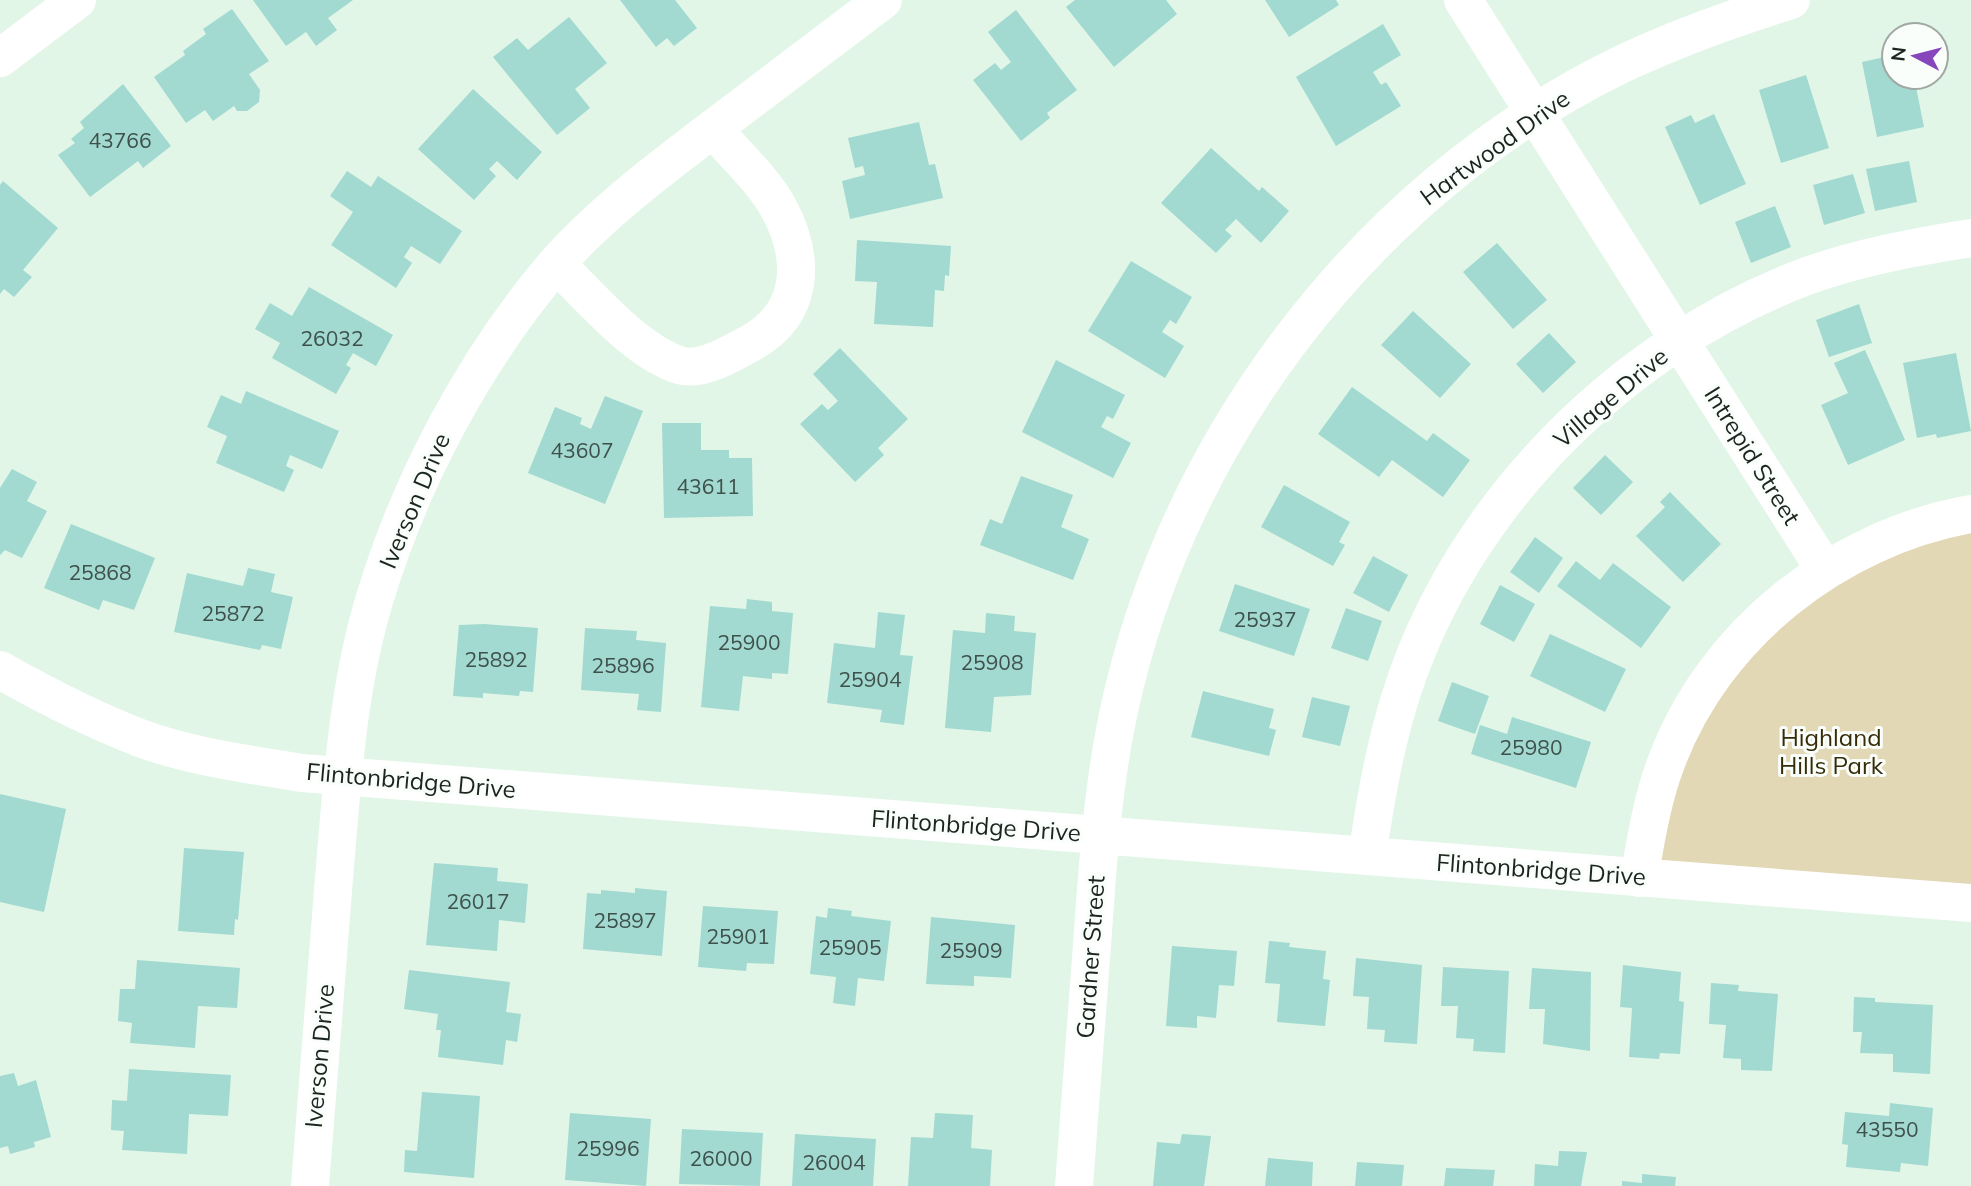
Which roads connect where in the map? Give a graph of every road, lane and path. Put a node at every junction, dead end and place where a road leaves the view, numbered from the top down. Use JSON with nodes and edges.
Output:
{"nodes":[{"id":1,"x":77,"y":0,"type":"edge"},
{"id":2,"x":883,"y":0,"type":"edge"},
{"id":3,"x":1463,"y":0,"type":"edge"},
{"id":4,"x":1791,"y":0,"type":"edge"},
{"id":5,"x":0,"y":58,"type":"edge"},
{"id":6,"x":1535,"y":114,"type":"junction"},
{"id":7,"x":713,"y":129,"type":"junction"},
{"id":8,"x":1971,"y":238,"type":"edge"},
{"id":9,"x":556,"y":264,"type":"junction"},
{"id":10,"x":1679,"y":341,"type":"junction"},
{"id":11,"x":1971,"y":514,"type":"edge"},
{"id":12,"x":1180,"y":528,"type":"joint"},
{"id":13,"x":1825,"y":570,"type":"junction"},
{"id":14,"x":0,"y":670,"type":"edge"},
{"id":15,"x":342,"y":776,"type":"junction"},
{"id":16,"x":1101,"y":835,"type":"junction"},
{"id":17,"x":1367,"y":856,"type":"junction"},
{"id":18,"x":1639,"y":878,"type":"junction"},
{"id":19,"x":1971,"y":903,"type":"edge"},
{"id":20,"x":310,"y":1186,"type":"edge"},
{"id":21,"x":1074,"y":1186,"type":"edge"}],
"edges":[{"from":1,"to":5,"type":"street"},
{"from":2,"to":7,"type":"street","name":"Iverson Drive"},
{"from":3,"to":6,"type":"street","name":"Village Drive"},
{"from":4,"to":6,"type":"street","name":"Hartwood Drive"},
{"from":6,"to":10,"type":"street","name":"Village Drive"},
{"from":6,"to":12,"type":"street","name":"Hartwood Drive"},
{"from":7,"to":9,"type":"street","name":"Iverson Drive"},
{"from":7,"to":9,"type":"street"},
{"from":8,"to":10,"type":"street"},
{"from":9,"to":15,"type":"street","name":"Iverson Drive"},
{"from":10,"to":13,"type":"street","name":"Intrepid Street"},
{"from":10,"to":17,"type":"street","name":"Village Drive"},
{"from":11,"to":13,"type":"street"},
{"from":12,"to":16,"type":"street","name":"Gardner Street"},
{"from":13,"to":18,"type":"street"},
{"from":14,"to":15,"type":"street","name":"Flintonbridge Drive"},
{"from":15,"to":16,"type":"street","name":"Flintonbridge Drive"},
{"from":15,"to":20,"type":"street","name":"Iverson Drive"},
{"from":16,"to":17,"type":"street","name":"Flintonbridge Drive"},
{"from":16,"to":21,"type":"street","name":"Gardner Street"},
{"from":17,"to":18,"type":"street","name":"Flintonbridge Drive"},
{"from":18,"to":19,"type":"street","name":"Flintonbridge Drive"}]}
